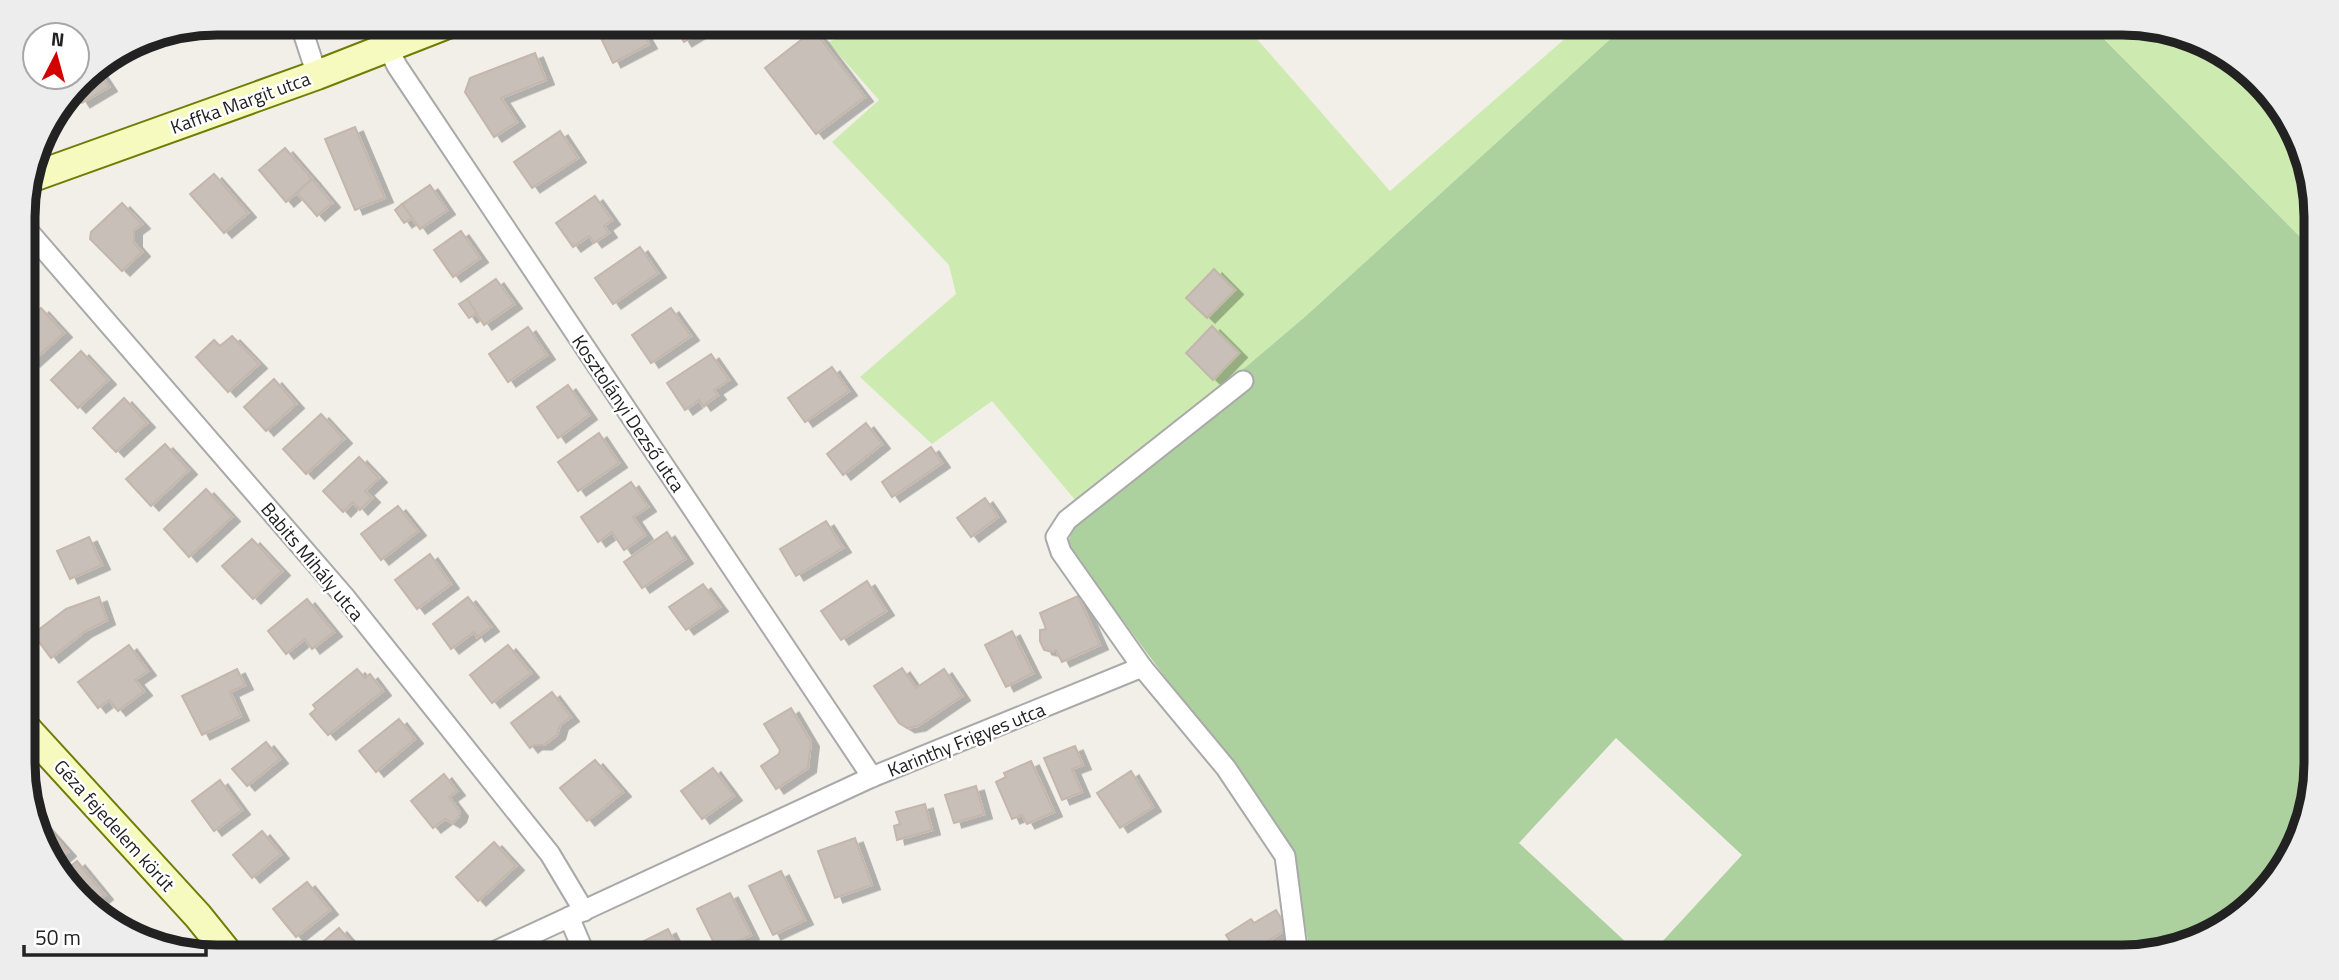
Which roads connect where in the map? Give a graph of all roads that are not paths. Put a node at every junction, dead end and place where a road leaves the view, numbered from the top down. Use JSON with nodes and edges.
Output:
{"nodes":[{"id":1,"x":304,"y":35,"type":"edge"},
{"id":2,"x":420,"y":35,"type":"edge"},
{"id":3,"x":388,"y":48,"type":"junction"},
{"id":4,"x":317,"y":75,"type":"junction"},
{"id":5,"x":40,"y":174,"type":"edge"},
{"id":6,"x":35,"y":239,"type":"edge"},
{"id":7,"x":1243,"y":381,"type":"dead end"},
{"id":8,"x":1142,"y":667,"type":"junction"},
{"id":9,"x":35,"y":743,"type":"edge"},
{"id":10,"x":872,"y":777,"type":"junction"},
{"id":11,"x":576,"y":914,"type":"junction"},
{"id":12,"x":221,"y":945,"type":"edge"},
{"id":13,"x":509,"y":945,"type":"edge"},
{"id":14,"x":583,"y":945,"type":"edge"},
{"id":15,"x":1296,"y":945,"type":"edge"}],
"edges":[{"from":1,"to":4,"type":"street"},
{"from":2,"to":3,"type":"street","name":"Kaffka Margit utca"},
{"from":3,"to":4,"type":"street","name":"Kaffka Margit utca"},
{"from":3,"to":10,"type":"street","name":"Kosztolányi Dezső utca"},
{"from":4,"to":5,"type":"street","name":"Kaffka Margit utca"},
{"from":6,"to":11,"type":"street","name":"Babits Mihály utca"},
{"from":7,"to":8,"type":"street"},
{"from":8,"to":10,"type":"street","name":"Karinthy Frigyes utca"},
{"from":8,"to":15,"type":"street"},
{"from":9,"to":12,"type":"street","name":"Géza fejedelem körút"},
{"from":10,"to":11,"type":"street","name":"Karinthy Frigyes utca"},
{"from":11,"to":13,"type":"street","name":"Karinthy Frigyes utca"},
{"from":11,"to":14,"type":"street","name":"Babits Mihály utca"}]}
